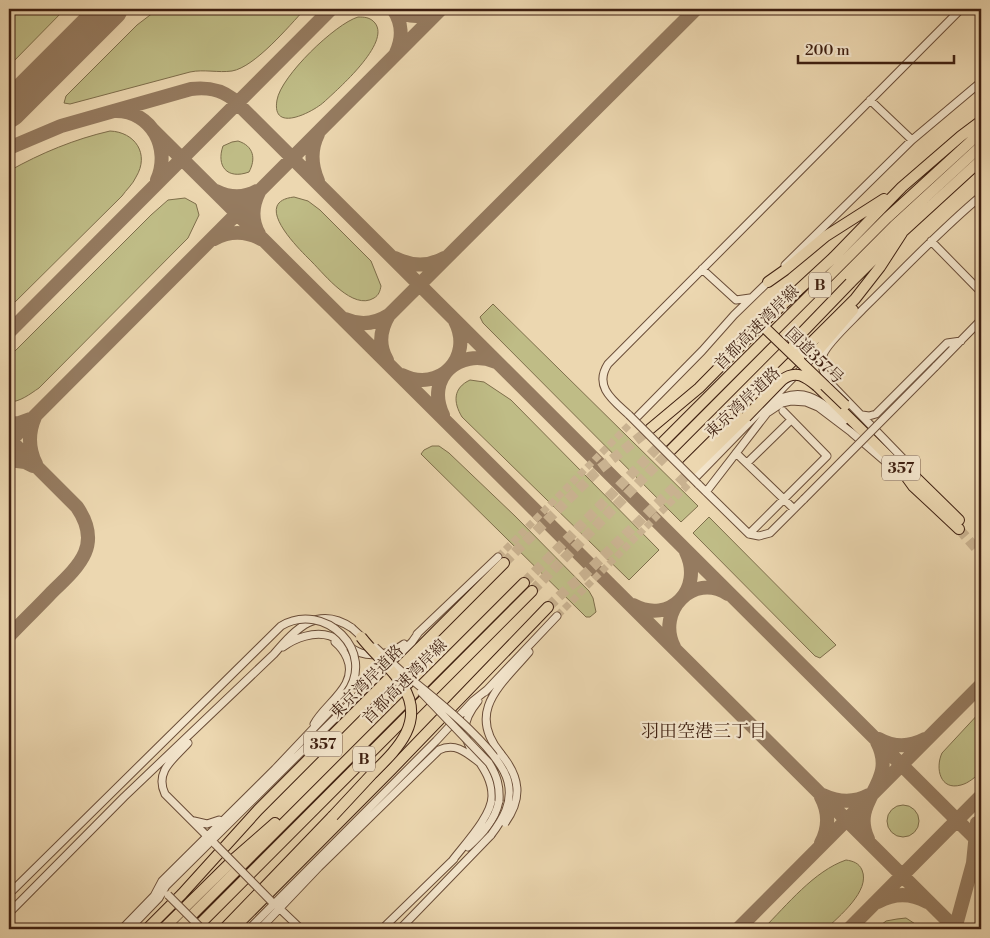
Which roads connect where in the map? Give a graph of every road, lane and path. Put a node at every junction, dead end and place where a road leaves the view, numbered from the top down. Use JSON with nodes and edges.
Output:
{"nodes":[{"id":1,"x":961,"y":9,"type":"edge"},
{"id":2,"x":981,"y":82,"type":"edge"},
{"id":3,"x":870,"y":100,"type":"junction"},
{"id":4,"x":981,"y":121,"type":"edge"},
{"id":5,"x":981,"y":132,"type":"edge"},
{"id":6,"x":912,"y":140,"type":"junction"},
{"id":7,"x":981,"y":146,"type":"edge"},
{"id":8,"x":981,"y":160,"type":"edge"},
{"id":9,"x":902,"y":187,"type":"junction"},
{"id":10,"x":981,"y":196,"type":"edge"},
{"id":11,"x":902,"y":233,"type":"junction"},
{"id":12,"x":931,"y":241,"type":"junction"},
{"id":13,"x":880,"y":267,"type":"junction"},
{"id":14,"x":701,"y":270,"type":"junction"},
{"id":15,"x":768,"y":282,"type":"junction"},
{"id":16,"x":981,"y":292,"type":"edge"},
{"id":17,"x":752,"y":297,"type":"junction"},
{"id":18,"x":734,"y":315,"type":"junction"},
{"id":19,"x":981,"y":320,"type":"edge"},
{"id":20,"x":849,"y":324,"type":"junction"},
{"id":21,"x":761,"y":325,"type":"junction"},
{"id":22,"x":961,"y":341,"type":"junction"},
{"id":23,"x":816,"y":353,"type":"junction"},
{"id":24,"x":808,"y":369,"type":"junction"},
{"id":25,"x":817,"y":386,"type":"junction"},
{"id":26,"x":843,"y":408,"type":"junction"},
{"id":27,"x":783,"y":411,"type":"dead end"},
{"id":28,"x":760,"y":412,"type":"junction"},
{"id":29,"x":862,"y":415,"type":"junction"},
{"id":30,"x":638,"y":416,"type":"tunnel mouth"},
{"id":31,"x":791,"y":420,"type":"junction"},
{"id":32,"x":650,"y":429,"type":"tunnel mouth"},
{"id":33,"x":851,"y":432,"type":"junction"},
{"id":34,"x":663,"y":442,"type":"tunnel mouth"},
{"id":35,"x":671,"y":450,"type":"tunnel mouth"},
{"id":36,"x":736,"y":453,"type":"junction"},
{"id":37,"x":747,"y":463,"type":"junction"},
{"id":38,"x":692,"y":471,"type":"junction"},
{"id":39,"x":913,"y":486,"type":"junction"},
{"id":40,"x":706,"y":492,"type":"junction"},
{"id":41,"x":784,"y":500,"type":"junction"},
{"id":42,"x":794,"y":509,"type":"junction"},
{"id":43,"x":949,"y":510,"type":"junction"},
{"id":44,"x":749,"y":534,"type":"junction"},
{"id":45,"x":501,"y":560,"type":"joint"},
{"id":46,"x":524,"y":583,"type":"tunnel mouth"},
{"id":47,"x":532,"y":591,"type":"tunnel mouth"},
{"id":48,"x":548,"y":606,"type":"tunnel mouth"},
{"id":49,"x":419,"y":632,"type":"junction"},
{"id":50,"x":318,"y":636,"type":"junction"},
{"id":51,"x":361,"y":637,"type":"junction"},
{"id":52,"x":274,"y":654,"type":"junction"},
{"id":53,"x":411,"y":680,"type":"junction"},
{"id":54,"x":488,"y":689,"type":"junction"},
{"id":55,"x":201,"y":724,"type":"junction"},
{"id":56,"x":309,"y":732,"type":"junction"},
{"id":57,"x":370,"y":737,"type":"junction"},
{"id":58,"x":480,"y":763,"type":"junction"},
{"id":59,"x":224,"y":818,"type":"junction"},
{"id":60,"x":191,"y":820,"type":"junction"},
{"id":61,"x":491,"y":835,"type":"junction"},
{"id":62,"x":211,"y":840,"type":"junction"},
{"id":63,"x":452,"y":861,"type":"junction"},
{"id":64,"x":165,"y":893,"type":"junction"},
{"id":65,"x":9,"y":894,"type":"edge"},
{"id":66,"x":294,"y":895,"type":"junction"},
{"id":67,"x":275,"y":904,"type":"junction"},
{"id":68,"x":9,"y":912,"type":"edge"},
{"id":69,"x":293,"y":921,"type":"junction"},
{"id":70,"x":122,"y":929,"type":"edge"},
{"id":71,"x":128,"y":929,"type":"edge"},
{"id":72,"x":148,"y":929,"type":"edge"},
{"id":73,"x":163,"y":929,"type":"edge"},
{"id":74,"x":178,"y":929,"type":"edge"},
{"id":75,"x":197,"y":929,"type":"edge"},
{"id":76,"x":224,"y":929,"type":"edge"},
{"id":77,"x":233,"y":929,"type":"edge"},
{"id":78,"x":250,"y":929,"type":"edge"},
{"id":79,"x":260,"y":929,"type":"edge"},
{"id":80,"x":301,"y":929,"type":"edge"},
{"id":81,"x":382,"y":929,"type":"edge"},
{"id":82,"x":400,"y":929,"type":"edge"}],
"edges":[{"from":1,"to":3,"type":"street"},
{"from":2,"to":6,"type":"street"},
{"from":3,"to":6,"type":"street"},
{"from":3,"to":14,"type":"street"},
{"from":4,"to":9,"type":"highway"},
{"from":5,"to":34,"type":"highway","name":"首都高速湾岸線","number":"B"},
{"from":6,"to":15,"type":"street"},
{"from":7,"to":35,"type":"highway","name":"首都高速湾岸線","number":"B"},
{"from":8,"to":11,"type":"highway"},
{"from":9,"to":15,"type":"highway"},
{"from":9,"to":21,"type":"highway"},
{"from":10,"to":12,"type":"street"},
{"from":11,"to":13,"type":"highway"},
{"from":11,"to":24,"type":"highway","bridge":true},
{"from":12,"to":16,"type":"street"},
{"from":12,"to":20,"type":"street"},
{"from":13,"to":23,"type":"highway"},
{"from":13,"to":38,"type":"highway"},
{"from":14,"to":17,"type":"street"},
{"from":14,"to":18,"type":"street"},
{"from":14,"to":40,"type":"street","bridge":true},
{"from":15,"to":17,"type":"street"},
{"from":17,"to":18,"type":"street"},
{"from":18,"to":30,"type":"street"},
{"from":19,"to":22,"type":"street"},
{"from":20,"to":23,"type":"street"},
{"from":20,"to":29,"type":"street"},
{"from":21,"to":24,"type":"highway","name":"国道357号","number":"357","bridge":true},
{"from":21,"to":25,"type":"highway","name":"国道357号","number":"357","bridge":true},
{"from":21,"to":32,"type":"highway"},
{"from":22,"to":29,"type":"street"},
{"from":22,"to":42,"type":"street","bridge":true},
{"from":23,"to":28,"type":"street"},
{"from":24,"to":26,"type":"highway","name":"国道357号","number":"357","bridge":true},
{"from":25,"to":26,"type":"highway","name":"国道357号","number":"357"},
{"from":25,"to":38,"type":"highway","name":"東京湾岸道路","number":"357","bridge":true},
{"from":26,"to":39,"type":"highway","name":"国道357号","number":"357"},
{"from":26,"to":43,"type":"highway","name":"国道357号","number":"357"},
{"from":27,"to":31,"type":"street"},
{"from":28,"to":33,"type":"street"},
{"from":28,"to":38,"type":"street"},
{"from":29,"to":43,"type":"street"},
{"from":31,"to":37,"type":"street"},
{"from":31,"to":41,"type":"street"},
{"from":33,"to":36,"type":"street"},
{"from":33,"to":39,"type":"street"},
{"from":36,"to":37,"type":"street"},
{"from":36,"to":40,"type":"street"},
{"from":37,"to":41,"type":"street"},
{"from":39,"to":43,"type":"highway","name":"国道357号","number":"357"},
{"from":40,"to":44,"type":"street"},
{"from":41,"to":42,"type":"street"},
{"from":41,"to":44,"type":"street"},
{"from":42,"to":44,"type":"street"},
{"from":45,"to":49,"type":"street"},
{"from":45,"to":72,"type":"highway","name":"東京湾岸道路","number":"357"},
{"from":46,"to":57,"type":"highway","name":"首都高速湾岸線","number":"B"},
{"from":47,"to":75,"type":"highway","name":"首都高速湾岸線","number":"B"},
{"from":48,"to":77,"type":"highway"},
{"from":49,"to":50,"type":"street"},
{"from":49,"to":62,"type":"street"},
{"from":50,"to":52,"type":"street"},
{"from":50,"to":56,"type":"street"},
{"from":51,"to":52,"type":"street","bridge":true},
{"from":51,"to":53,"type":"street","bridge":true},
{"from":51,"to":76,"type":"highway","bridge":true},
{"from":52,"to":55,"type":"street"},
{"from":53,"to":61,"type":"street","bridge":true},
{"from":53,"to":63,"type":"street","bridge":true},
{"from":54,"to":58,"type":"street"},
{"from":54,"to":61,"type":"street","bridge":true},
{"from":54,"to":67,"type":"street"},
{"from":55,"to":60,"type":"street"},
{"from":55,"to":68,"type":"street"},
{"from":56,"to":59,"type":"street"},
{"from":56,"to":65,"type":"street","bridge":true},
{"from":57,"to":73,"type":"highway"},
{"from":57,"to":74,"type":"highway","name":"首都高速湾岸線","number":"B"},
{"from":58,"to":63,"type":"street"},
{"from":58,"to":66,"type":"street"},
{"from":59,"to":60,"type":"street"},
{"from":59,"to":62,"type":"street"},
{"from":60,"to":62,"type":"street"},
{"from":61,"to":82,"type":"street"},
{"from":62,"to":64,"type":"street"},
{"from":62,"to":67,"type":"street","bridge":true},
{"from":62,"to":70,"type":"street"},
{"from":63,"to":81,"type":"street"},
{"from":64,"to":71,"type":"street"},
{"from":64,"to":75,"type":"street","bridge":true},
{"from":66,"to":67,"type":"street"},
{"from":66,"to":69,"type":"street"},
{"from":67,"to":69,"type":"street"},
{"from":67,"to":78,"type":"street"},
{"from":67,"to":79,"type":"street"},
{"from":69,"to":80,"type":"street"}]}
